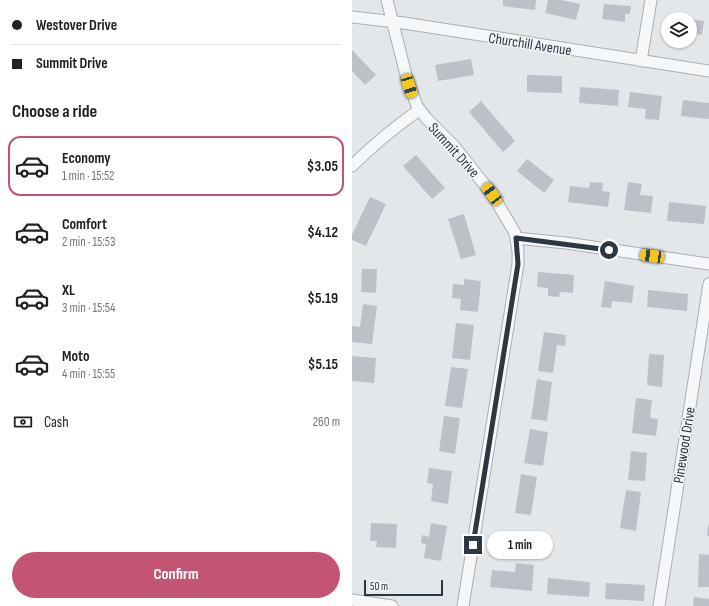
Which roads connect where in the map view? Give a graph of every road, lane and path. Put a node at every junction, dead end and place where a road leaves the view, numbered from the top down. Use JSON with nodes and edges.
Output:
{"nodes":[{"id":1,"x":387,"y":0,"type":"edge"},
{"id":2,"x":651,"y":0,"type":"edge"},
{"id":3,"x":352,"y":17,"type":"edge"},
{"id":4,"x":392,"y":22,"type":"junction"},
{"id":5,"x":641,"y":61,"type":"junction"},
{"id":6,"x":709,"y":71,"type":"edge"},
{"id":7,"x":419,"y":110,"type":"junction"},
{"id":8,"x":352,"y":166,"type":"edge"},
{"id":9,"x":516,"y":238,"type":"junction"},
{"id":10,"x":709,"y":264,"type":"edge"},
{"id":11,"x":709,"y":284,"type":"edge"},
{"id":12,"x":352,"y":600,"type":"edge"},
{"id":13,"x":392,"y":606,"type":"edge"},
{"id":14,"x":463,"y":606,"type":"edge"},
{"id":15,"x":659,"y":606,"type":"edge"}],
"edges":[{"from":1,"to":4,"type":"street","name":"Summit Drive"},
{"from":2,"to":5,"type":"street"},
{"from":3,"to":4,"type":"street","name":"Churchill Avenue"},
{"from":4,"to":5,"type":"street","name":"Churchill Avenue"},
{"from":4,"to":7,"type":"street","name":"Summit Drive"},
{"from":5,"to":6,"type":"street","name":"Churchill Avenue"},
{"from":7,"to":8,"type":"street"},
{"from":7,"to":9,"type":"street","name":"Summit Drive"},
{"from":9,"to":10,"type":"street"},
{"from":9,"to":14,"type":"street","name":"Summit Drive"},
{"from":11,"to":15,"type":"street","name":"Pinewood Drive"},
{"from":12,"to":13,"type":"street"}]}
